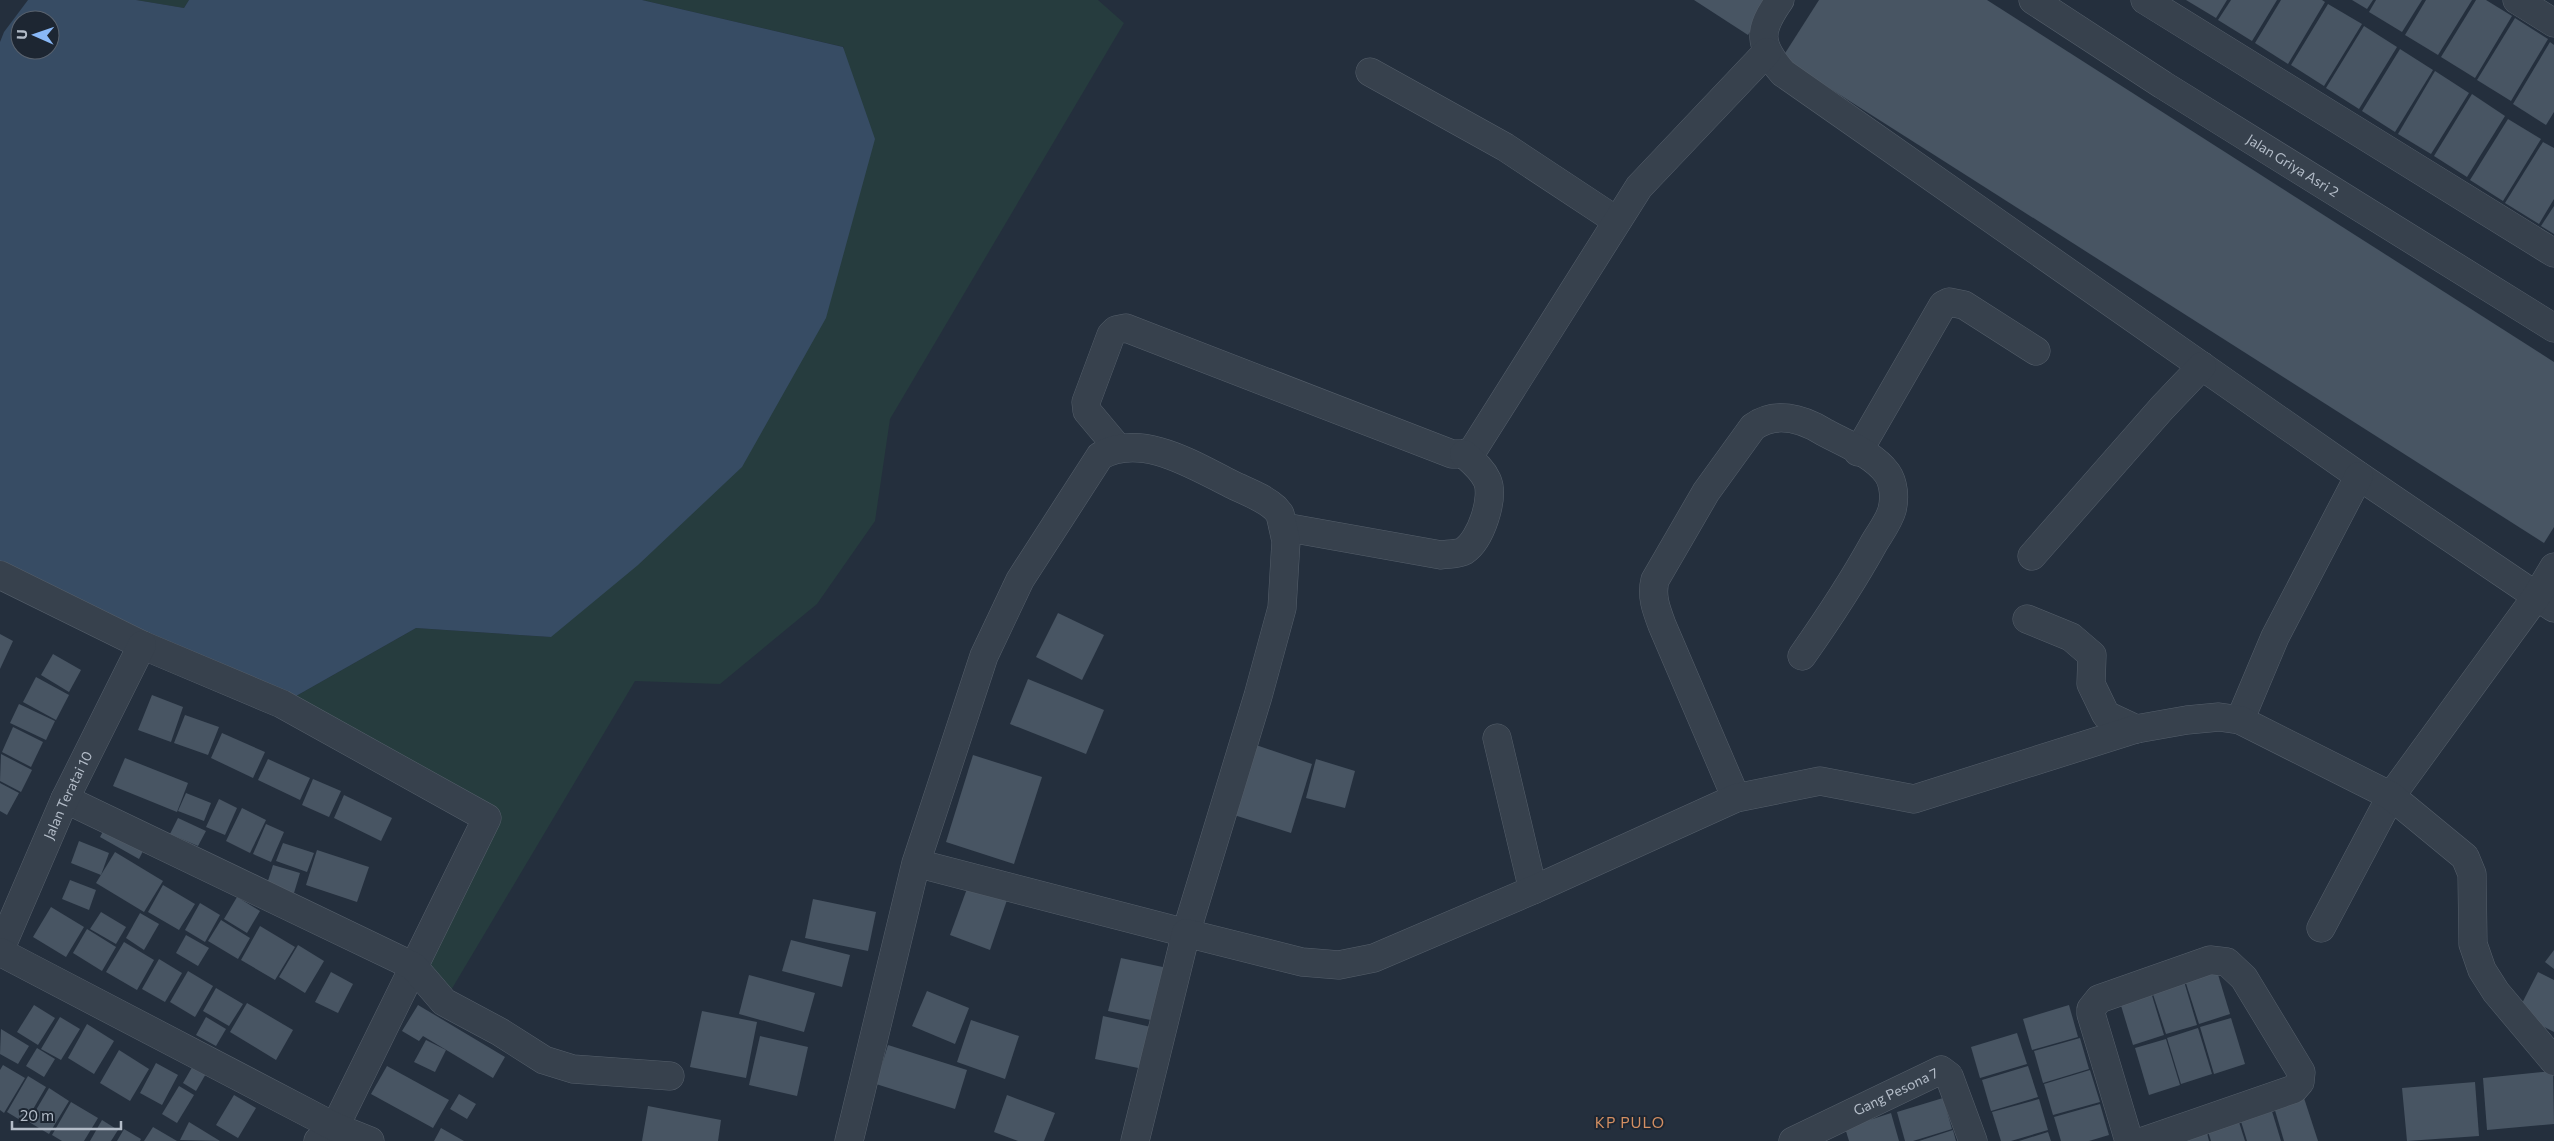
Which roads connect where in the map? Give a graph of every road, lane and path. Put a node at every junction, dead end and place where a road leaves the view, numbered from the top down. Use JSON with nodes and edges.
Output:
{"nodes":[{"id":1,"x":1780,"y":0,"type":"edge"},
{"id":2,"x":2033,"y":0,"type":"edge"},
{"id":3,"x":2145,"y":0,"type":"edge"},
{"id":4,"x":2518,"y":0,"type":"edge"},
{"id":5,"x":2554,"y":23,"type":"edge"},
{"id":6,"x":1767,"y":52,"type":"junction"},
{"id":7,"x":1370,"y":72,"type":"dead end"},
{"id":8,"x":1617,"y":221,"type":"junction"},
{"id":9,"x":2554,"y":252,"type":"edge"},
{"id":10,"x":2554,"y":328,"type":"edge"},
{"id":11,"x":2036,"y":352,"type":"dead end"},
{"id":12,"x":2202,"y":366,"type":"junction"},
{"id":13,"x":1118,"y":448,"type":"junction"},
{"id":14,"x":1858,"y":452,"type":"junction"},
{"id":15,"x":1464,"y":454,"type":"junction"},
{"id":16,"x":2359,"y":476,"type":"junction"},
{"id":17,"x":1284,"y":527,"type":"junction"},
{"id":18,"x":2032,"y":556,"type":"dead end"},
{"id":19,"x":2554,"y":567,"type":"edge"},
{"id":20,"x":0,"y":575,"type":"edge"},
{"id":21,"x":2545,"y":603,"type":"edge"},
{"id":22,"x":2027,"y":619,"type":"dead end"},
{"id":23,"x":142,"y":645,"type":"junction"},
{"id":24,"x":1802,"y":656,"type":"dead end"},
{"id":25,"x":2240,"y":720,"type":"junction"},
{"id":26,"x":2136,"y":729,"type":"junction"},
{"id":27,"x":1497,"y":738,"type":"dead end"},
{"id":28,"x":2391,"y":796,"type":"junction"},
{"id":29,"x":1736,"y":798,"type":"junction"},
{"id":30,"x":65,"y":799,"type":"junction"},
{"id":31,"x":916,"y":864,"type":"junction"},
{"id":32,"x":1533,"y":890,"type":"junction"},
{"id":33,"x":2321,"y":928,"type":"dead end"},
{"id":34,"x":1186,"y":933,"type":"junction"},
{"id":35,"x":0,"y":951,"type":"edge"},
{"id":36,"x":413,"y":966,"type":"junction"},
{"id":37,"x":2554,"y":1061,"type":"edge"},
{"id":38,"x":670,"y":1076,"type":"dead end"},
{"id":39,"x":1834,"y":1131,"type":"edge"},
{"id":40,"x":327,"y":1134,"type":"edge"},
{"id":41,"x":370,"y":1141,"type":"edge"},
{"id":42,"x":849,"y":1141,"type":"edge"},
{"id":43,"x":1135,"y":1141,"type":"edge"},
{"id":44,"x":1793,"y":1141,"type":"edge"},
{"id":45,"x":1973,"y":1141,"type":"edge"},
{"id":46,"x":2129,"y":1141,"type":"edge"},
{"id":47,"x":2144,"y":1141,"type":"edge"}],
"edges":[{"from":1,"to":6,"type":"street"},
{"from":2,"to":10,"type":"street","name":"Jalan Griya Asri 2"},
{"from":3,"to":9,"type":"street"},
{"from":4,"to":5,"type":"street"},
{"from":6,"to":8,"type":"street"},
{"from":6,"to":12,"type":"street"},
{"from":7,"to":8,"type":"street"},
{"from":8,"to":15,"type":"street"},
{"from":11,"to":14,"type":"street"},
{"from":12,"to":16,"type":"street"},
{"from":12,"to":18,"type":"street"},
{"from":13,"to":15,"type":"street"},
{"from":13,"to":17,"type":"street"},
{"from":13,"to":31,"type":"street"},
{"from":14,"to":24,"type":"street"},
{"from":14,"to":29,"type":"street"},
{"from":15,"to":17,"type":"street"},
{"from":16,"to":21,"type":"street"},
{"from":16,"to":25,"type":"street"},
{"from":17,"to":34,"type":"street"},
{"from":19,"to":21,"type":"street"},
{"from":20,"to":23,"type":"street"},
{"from":21,"to":28,"type":"street"},
{"from":22,"to":26,"type":"street"},
{"from":23,"to":30,"type":"street","name":"Jalan Teratai 10"},
{"from":23,"to":36,"type":"street"},
{"from":25,"to":26,"type":"street"},
{"from":25,"to":28,"type":"street"},
{"from":26,"to":29,"type":"street"},
{"from":27,"to":32,"type":"street"},
{"from":28,"to":33,"type":"street"},
{"from":28,"to":37,"type":"street"},
{"from":29,"to":32,"type":"street"},
{"from":30,"to":35,"type":"street","name":"Jalan Teratai 10"},
{"from":30,"to":36,"type":"street"},
{"from":31,"to":34,"type":"street"},
{"from":31,"to":42,"type":"street"},
{"from":32,"to":34,"type":"street"},
{"from":34,"to":43,"type":"street"},
{"from":35,"to":40,"type":"street"},
{"from":36,"to":38,"type":"street"},
{"from":36,"to":40,"type":"street"},
{"from":39,"to":44,"type":"street"},
{"from":39,"to":45,"type":"street","name":"Gang Pesona 7"},
{"from":40,"to":41,"type":"street"},
{"from":46,"to":47,"type":"street"}]}
